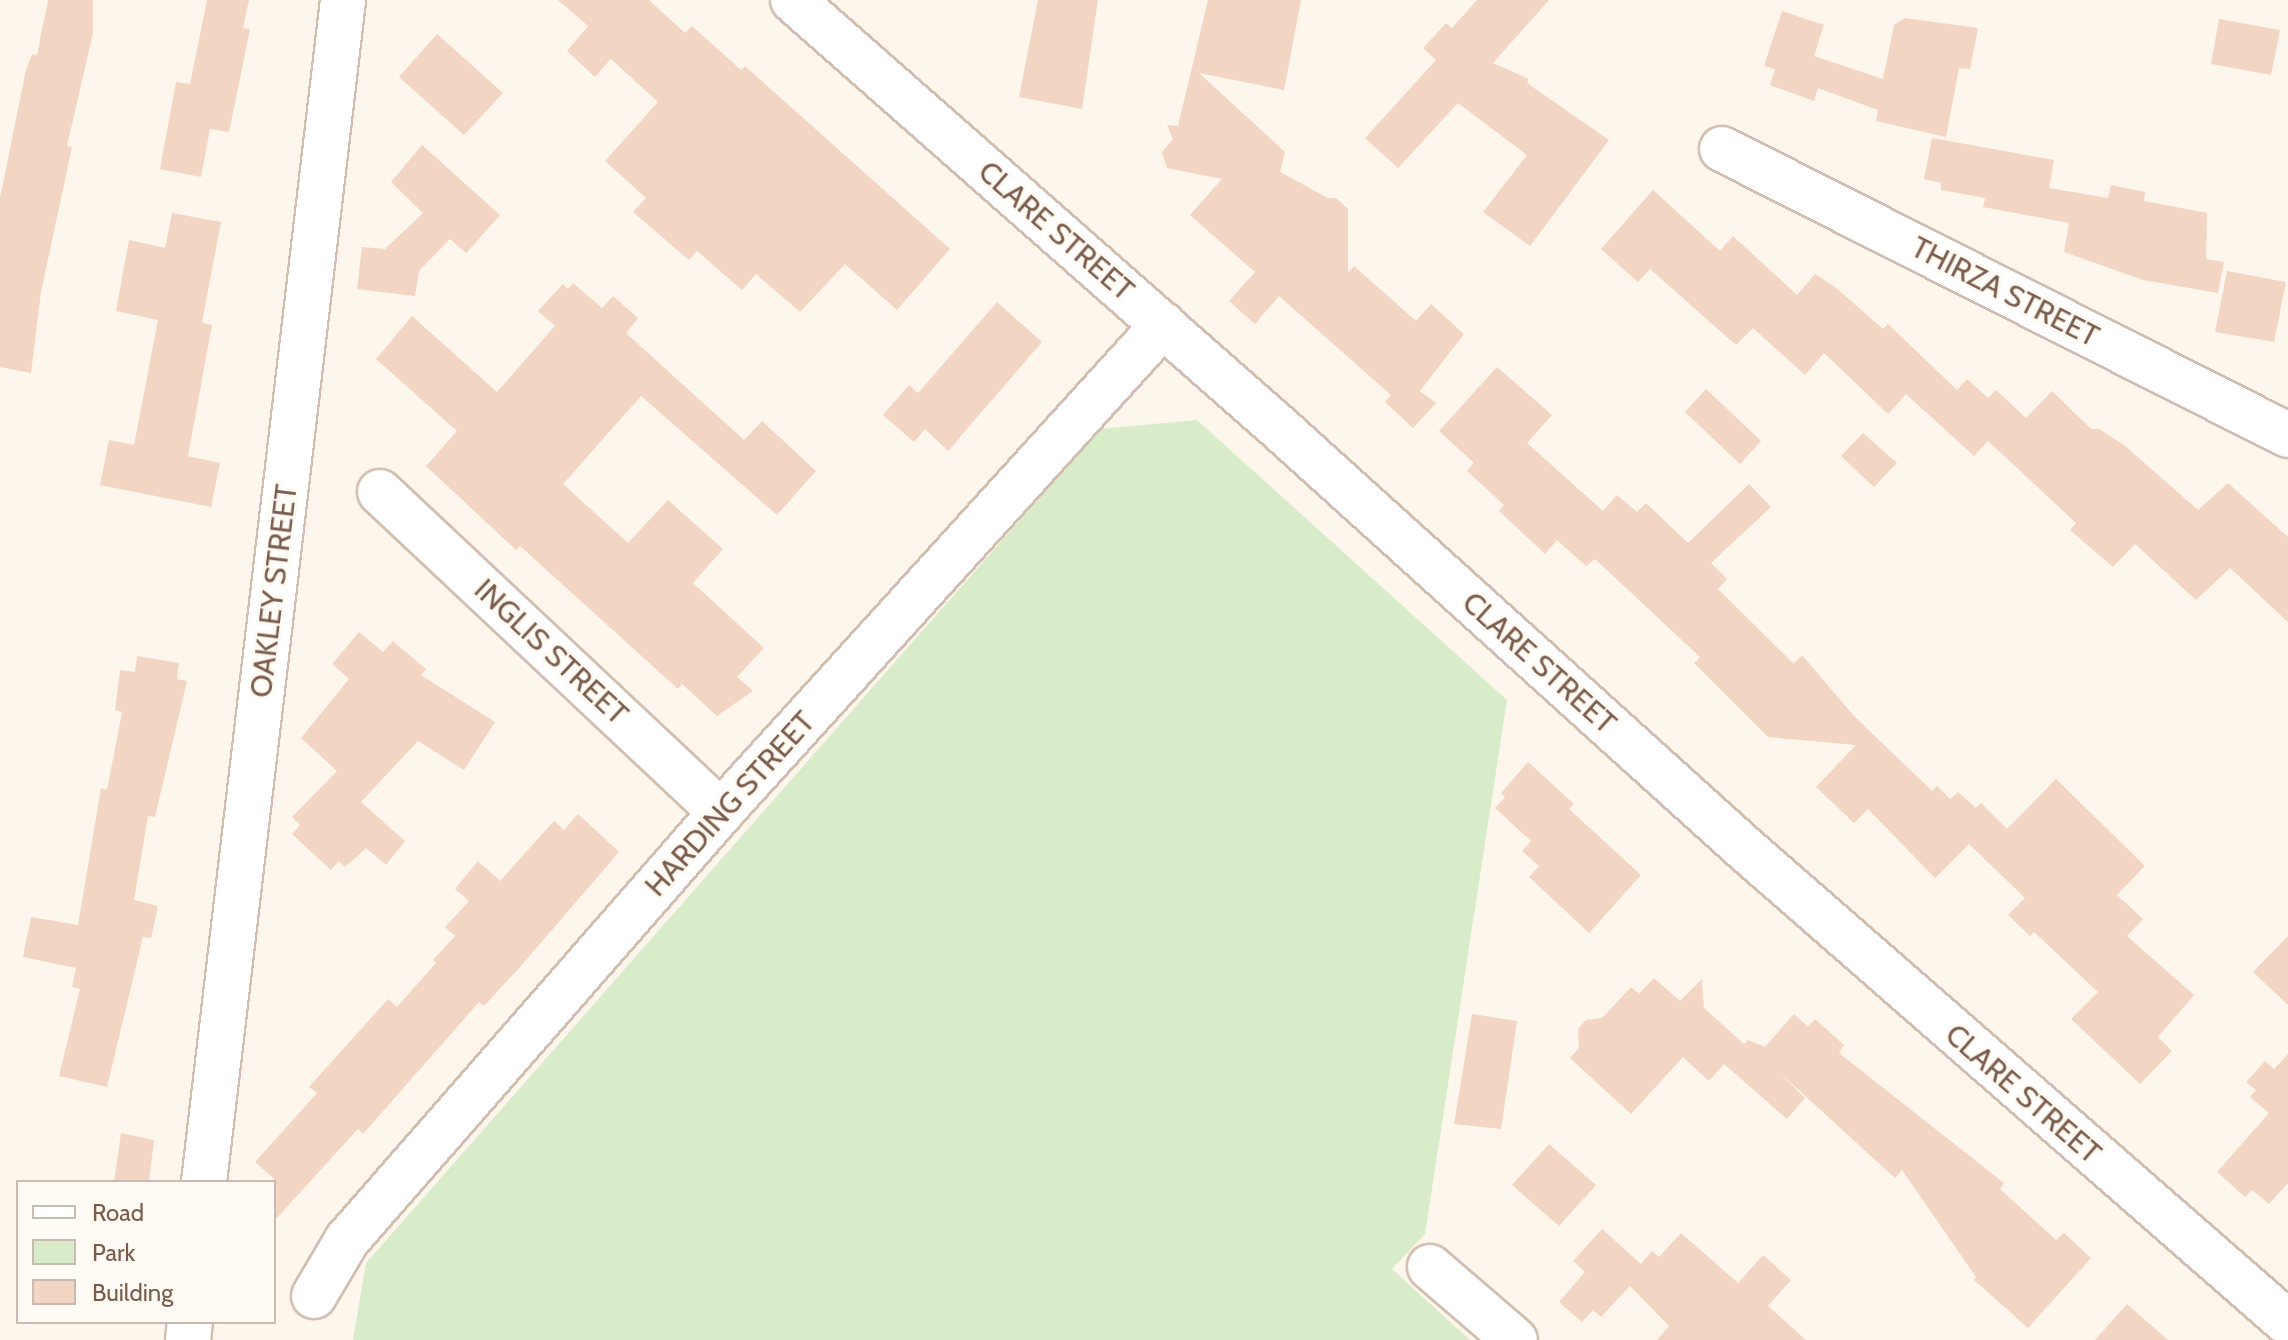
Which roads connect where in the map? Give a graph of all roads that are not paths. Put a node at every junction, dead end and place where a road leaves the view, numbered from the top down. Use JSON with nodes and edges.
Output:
{"nodes":[{"id":1,"x":343,"y":0,"type":"edge"},
{"id":2,"x":793,"y":0,"type":"edge"},
{"id":3,"x":1722,"y":149,"type":"dead end"},
{"id":4,"x":1163,"y":325,"type":"junction"},
{"id":5,"x":2288,"y":435,"type":"edge"},
{"id":6,"x":380,"y":492,"type":"dead end"},
{"id":7,"x":721,"y":812,"type":"junction"},
{"id":8,"x":204,"y":1180,"type":"edge"},
{"id":9,"x":1430,"y":1267,"type":"dead end"},
{"id":10,"x":314,"y":1296,"type":"dead end"},
{"id":11,"x":2283,"y":1310,"type":"edge"},
{"id":12,"x":1515,"y":1340,"type":"edge"}],
"edges":[{"from":1,"to":8,"type":"street","name":"OAKLEY STREET"},
{"from":2,"to":4,"type":"street","name":"CLARE STREET"},
{"from":3,"to":5,"type":"street","name":"THIRZA STREET"},
{"from":4,"to":7,"type":"street","name":"HARDING STREET"},
{"from":4,"to":11,"type":"street","name":"CLARE STREET"},
{"from":6,"to":7,"type":"street","name":"INGLIS STREET"},
{"from":7,"to":10,"type":"street","name":"HARDING STREET"},
{"from":9,"to":12,"type":"street"}]}
